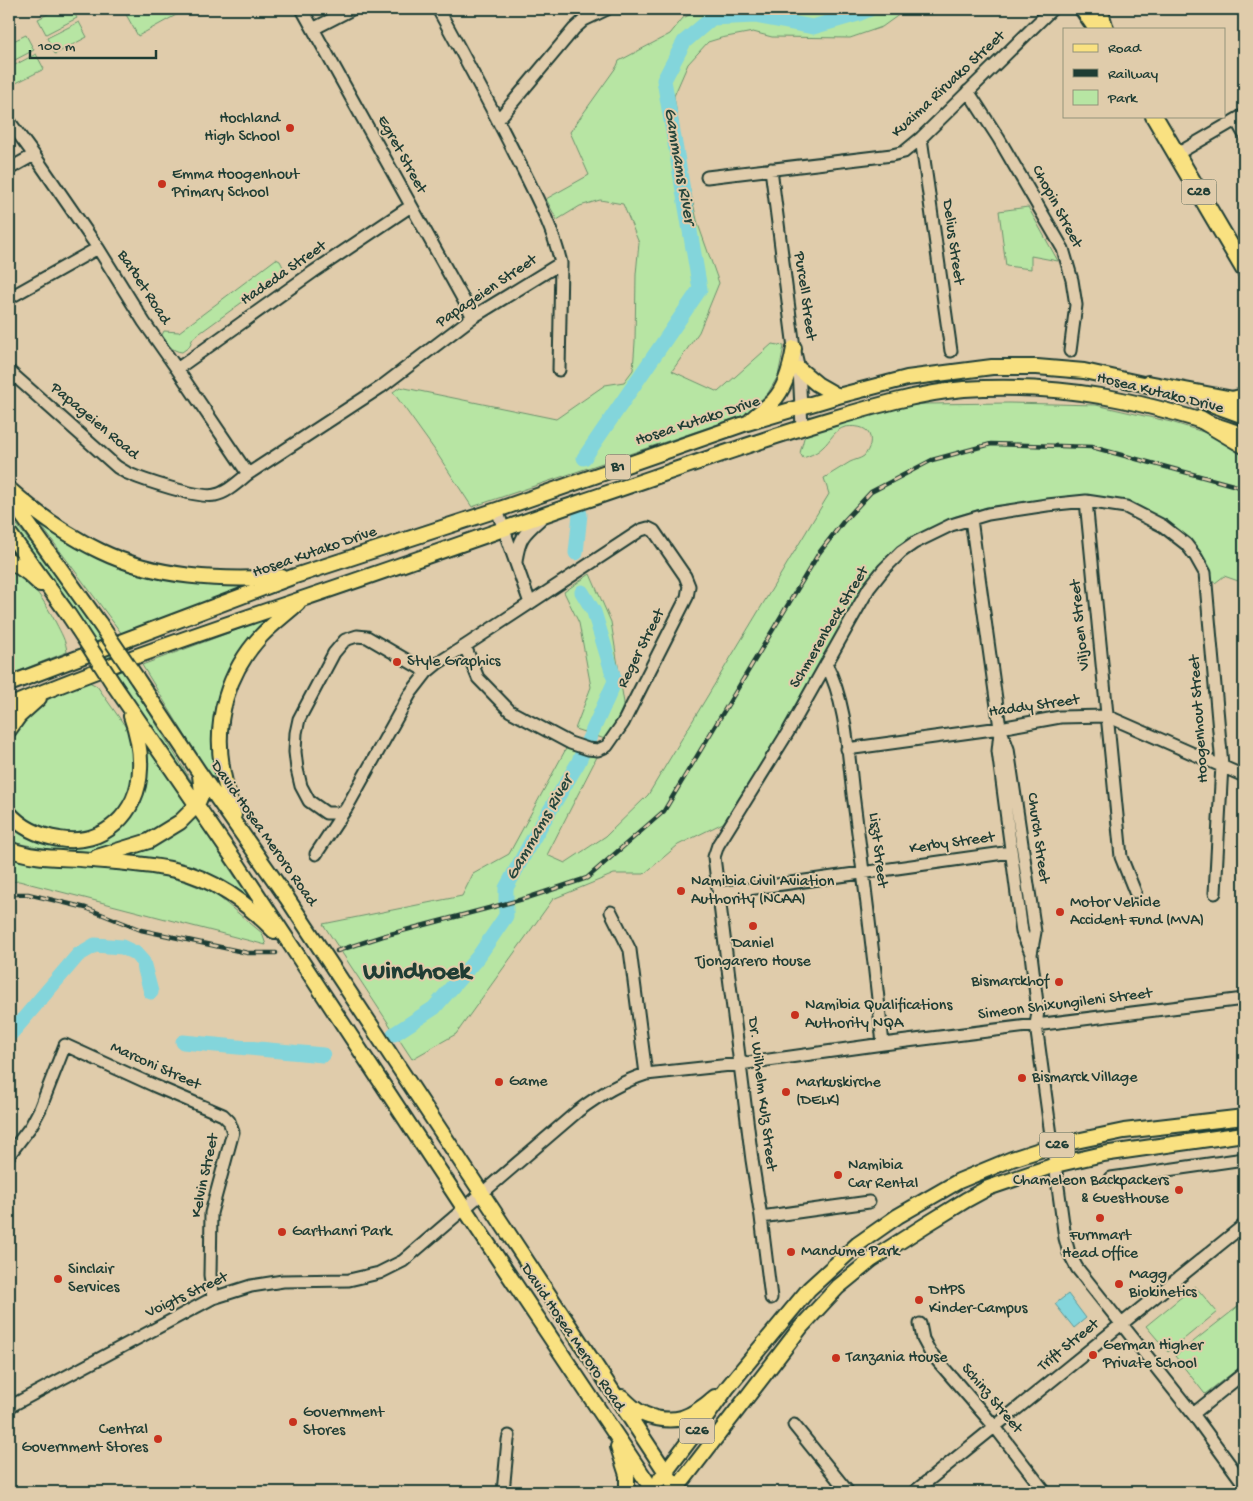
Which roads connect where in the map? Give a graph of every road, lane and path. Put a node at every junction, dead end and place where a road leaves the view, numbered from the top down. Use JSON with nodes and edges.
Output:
{"nodes":[{"id":1,"x":302,"y":9,"type":"edge"},
{"id":2,"x":352,"y":9,"type":"edge"},
{"id":3,"x":438,"y":9,"type":"edge"},
{"id":4,"x":608,"y":9,"type":"edge"},
{"id":5,"x":1052,"y":9,"type":"edge"},
{"id":6,"x":1083,"y":9,"type":"edge"},
{"id":7,"x":1099,"y":9,"type":"edge"},
{"id":8,"x":1096,"y":28,"type":"edge"},
{"id":9,"x":1105,"y":28,"type":"edge"},
{"id":10,"x":313,"y":29,"type":"junction"},
{"id":11,"x":968,"y":91,"type":"junction"},
{"id":12,"x":1240,"y":117,"type":"edge"},
{"id":13,"x":1155,"y":118,"type":"edge"},
{"id":14,"x":498,"y":120,"type":"junction"},
{"id":15,"x":9,"y":121,"type":"edge"},
{"id":16,"x":1244,"y":134,"type":"edge"},
{"id":17,"x":921,"y":138,"type":"junction"},
{"id":18,"x":1177,"y":154,"type":"junction"},
{"id":19,"x":34,"y":155,"type":"junction"},
{"id":20,"x":9,"y":169,"type":"edge"},
{"id":21,"x":771,"y":169,"type":"junction"},
{"id":22,"x":707,"y":177,"type":"dead end"},
{"id":23,"x":411,"y":206,"type":"junction"},
{"id":24,"x":98,"y":248,"type":"junction"},
{"id":25,"x":561,"y":263,"type":"junction"},
{"id":26,"x":1244,"y":269,"type":"edge"},
{"id":27,"x":9,"y":298,"type":"edge"},
{"id":28,"x":473,"y":317,"type":"junction"},
{"id":29,"x":794,"y":348,"type":"junction"},
{"id":30,"x":951,"y":351,"type":"dead end"},
{"id":31,"x":1070,"y":351,"type":"dead end"},
{"id":32,"x":177,"y":369,"type":"junction"},
{"id":33,"x":799,"y":369,"type":"junction"},
{"id":34,"x":559,"y":370,"type":"dead end"},
{"id":35,"x":9,"y":371,"type":"edge"},
{"id":36,"x":1148,"y":384,"type":"junction"},
{"id":37,"x":838,"y":396,"type":"junction"},
{"id":38,"x":1244,"y":397,"type":"edge"},
{"id":39,"x":802,"y":407,"type":"junction"},
{"id":40,"x":1244,"y":416,"type":"edge"},
{"id":41,"x":1200,"y":419,"type":"junction"},
{"id":42,"x":747,"y":423,"type":"junction"},
{"id":43,"x":802,"y":427,"type":"junction"},
{"id":44,"x":1244,"y":435,"type":"edge"},
{"id":45,"x":1244,"y":445,"type":"edge"},
{"id":46,"x":248,"y":474,"type":"junction"},
{"id":47,"x":9,"y":489,"type":"edge"},
{"id":48,"x":9,"y":497,"type":"edge"},
{"id":49,"x":1086,"y":501,"type":"junction"},
{"id":50,"x":497,"y":510,"type":"junction"},
{"id":51,"x":548,"y":514,"type":"junction"},
{"id":52,"x":971,"y":519,"type":"junction"},
{"id":53,"x":503,"y":529,"type":"junction"},
{"id":54,"x":9,"y":533,"type":"edge"},
{"id":55,"x":9,"y":560,"type":"edge"},
{"id":56,"x":516,"y":562,"type":"junction"},
{"id":57,"x":1204,"y":573,"type":"joint"},
{"id":58,"x":295,"y":576,"type":"junction"},
{"id":59,"x":304,"y":598,"type":"junction"},
{"id":60,"x":530,"y":603,"type":"junction"},
{"id":61,"x":68,"y":614,"type":"junction"},
{"id":62,"x":465,"y":646,"type":"junction"},
{"id":63,"x":826,"y":664,"type":"junction"},
{"id":64,"x":426,"y":672,"type":"junction"},
{"id":65,"x":9,"y":684,"type":"edge"},
{"id":66,"x":51,"y":688,"type":"junction"},
{"id":67,"x":127,"y":704,"type":"junction"},
{"id":68,"x":9,"y":706,"type":"edge"},
{"id":69,"x":1107,"y":716,"type":"junction"},
{"id":70,"x":1000,"y":728,"type":"junction"},
{"id":71,"x":9,"y":730,"type":"edge"},
{"id":72,"x":847,"y":749,"type":"junction"},
{"id":73,"x":1222,"y":766,"type":"junction"},
{"id":74,"x":199,"y":772,"type":"junction"},
{"id":75,"x":1244,"y":776,"type":"edge"},
{"id":76,"x":197,"y":806,"type":"junction"},
{"id":77,"x":9,"y":813,"type":"edge"},
{"id":78,"x":343,"y":813,"type":"junction"},
{"id":79,"x":237,"y":826,"type":"junction"},
{"id":80,"x":9,"y":849,"type":"edge"},
{"id":81,"x":1011,"y":852,"type":"junction"},
{"id":82,"x":316,"y":854,"type":"dead end"},
{"id":83,"x":90,"y":859,"type":"junction"},
{"id":84,"x":864,"y":874,"type":"junction"},
{"id":85,"x":1135,"y":892,"type":"dead end"},
{"id":86,"x":719,"y":893,"type":"junction"},
{"id":87,"x":1216,"y":893,"type":"dead end"},
{"id":88,"x":611,"y":912,"type":"dead end"},
{"id":89,"x":1031,"y":954,"type":"junction"},
{"id":90,"x":307,"y":970,"type":"junction"},
{"id":91,"x":1244,"y":999,"type":"edge"},
{"id":92,"x":1036,"y":1024,"type":"junction"},
{"id":93,"x":883,"y":1044,"type":"junction"},
{"id":94,"x":740,"y":1064,"type":"junction"},
{"id":95,"x":646,"y":1074,"type":"junction"},
{"id":96,"x":1244,"y":1116,"type":"edge"},
{"id":97,"x":229,"y":1121,"type":"joint"},
{"id":98,"x":1244,"y":1134,"type":"edge"},
{"id":99,"x":1052,"y":1146,"type":"junction"},
{"id":100,"x":9,"y":1155,"type":"edge"},
{"id":101,"x":1244,"y":1159,"type":"edge"},
{"id":102,"x":1055,"y":1165,"type":"junction"},
{"id":103,"x":1111,"y":1178,"type":"dead end"},
{"id":104,"x":483,"y":1194,"type":"junction"},
{"id":105,"x":869,"y":1202,"type":"dead end"},
{"id":106,"x":464,"y":1208,"type":"junction"},
{"id":107,"x":762,"y":1217,"type":"junction"},
{"id":108,"x":1244,"y":1225,"type":"edge"},
{"id":109,"x":213,"y":1298,"type":"junction"},
{"id":110,"x":771,"y":1298,"type":"dead end"},
{"id":111,"x":920,"y":1324,"type":"dead end"},
{"id":112,"x":1123,"y":1324,"type":"junction"},
{"id":113,"x":598,"y":1371,"type":"junction"},
{"id":114,"x":1244,"y":1373,"type":"edge"},
{"id":115,"x":727,"y":1388,"type":"junction"},
{"id":116,"x":9,"y":1406,"type":"edge"},
{"id":117,"x":1193,"y":1414,"type":"junction"},
{"id":118,"x":794,"y":1425,"type":"dead end"},
{"id":119,"x":995,"y":1426,"type":"junction"},
{"id":120,"x":610,"y":1427,"type":"junction"},
{"id":121,"x":510,"y":1436,"type":"dead end"},
{"id":122,"x":665,"y":1473,"type":"junction"},
{"id":123,"x":1242,"y":1479,"type":"edge"},
{"id":124,"x":651,"y":1491,"type":"edge"},
{"id":125,"x":677,"y":1491,"type":"edge"},
{"id":126,"x":503,"y":1492,"type":"edge"},
{"id":127,"x":627,"y":1492,"type":"edge"},
{"id":128,"x":848,"y":1492,"type":"edge"},
{"id":129,"x":914,"y":1492,"type":"edge"},
{"id":130,"x":1045,"y":1492,"type":"edge"}],
"edges":[{"from":1,"to":10,"type":"street","name":"Egret Street"},
{"from":2,"to":10,"type":"street"},
{"from":3,"to":14,"type":"street","name":"Papageien Street"},
{"from":4,"to":14,"type":"street"},
{"from":5,"to":11,"type":"street","name":"Kuaima Riruako Street"},
{"from":6,"to":8,"type":"highway"},
{"from":7,"to":9,"type":"highway"},
{"from":10,"to":23,"type":"street","name":"Egret Street"},
{"from":11,"to":17,"type":"street","name":"Kuaima Riruako Street"},
{"from":11,"to":31,"type":"street","name":"Chopin Street"},
{"from":12,"to":16,"type":"street"},
{"from":12,"to":18,"type":"street"},
{"from":13,"to":18,"type":"highway","number":"C28"},
{"from":14,"to":25,"type":"street","name":"Papageien Street"},
{"from":15,"to":19,"type":"street","name":"Barbet Road"},
{"from":17,"to":21,"type":"street","name":"Kuaima Riruako Street"},
{"from":17,"to":30,"type":"street","name":"Delius Street"},
{"from":18,"to":26,"type":"highway","number":"C28"},
{"from":19,"to":20,"type":"street"},
{"from":19,"to":24,"type":"street","name":"Barbet Road"},
{"from":21,"to":22,"type":"street","name":"Kuaima Riruako Street"},
{"from":21,"to":29,"type":"street","name":"Purcell Street"},
{"from":23,"to":28,"type":"street","name":"Egret Street"},
{"from":23,"to":32,"type":"street","name":"Hadeda Street"},
{"from":24,"to":27,"type":"street"},
{"from":24,"to":32,"type":"street","name":"Barbet Road"},
{"from":25,"to":28,"type":"street","name":"Papageien Street"},
{"from":25,"to":34,"type":"street"},
{"from":28,"to":46,"type":"street","name":"Papageien Street"},
{"from":29,"to":33,"type":"street","name":"Purcell Street"},
{"from":29,"to":42,"type":"main road"},
{"from":32,"to":46,"type":"street","name":"Barbet Road"},
{"from":33,"to":37,"type":"main road"},
{"from":33,"to":39,"type":"street","name":"Purcell Street"},
{"from":35,"to":46,"type":"street","name":"Papageien Road"},
{"from":36,"to":37,"type":"main road","name":"Hosea Kutako Drive","number":"B1"},
{"from":36,"to":38,"type":"highway"},
{"from":36,"to":40,"type":"main road","name":"Hosea Kutako Drive","number":"B1"},
{"from":37,"to":39,"type":"main road","name":"Hosea Kutako Drive","number":"B1"},
{"from":39,"to":42,"type":"main road","name":"Hosea Kutako Drive","number":"B1"},
{"from":39,"to":43,"type":"street","name":"Purcell Street"},
{"from":41,"to":43,"type":"main road","name":"Hosea Kutako Drive","number":"B1"},
{"from":41,"to":44,"type":"main road","name":"Hosea Kutako Drive","number":"B1"},
{"from":41,"to":45,"type":"highway"},
{"from":42,"to":50,"type":"main road","name":"Hosea Kutako Drive","number":"B1"},
{"from":43,"to":51,"type":"main road","name":"Hosea Kutako Drive","number":"B1"},
{"from":47,"to":58,"type":"main road"},
{"from":48,"to":74,"type":"main road","name":"David Hosea Meroro Road","bridge":true},
{"from":49,"to":52,"type":"street","name":"Schmerenbeck Street"},
{"from":49,"to":57,"type":"street","name":"Schmerenbeck Street"},
{"from":49,"to":69,"type":"street","name":"Viljoen Street"},
{"from":50,"to":53,"type":"street"},
{"from":50,"to":58,"type":"main road","name":"Hosea Kutako Drive","number":"B1"},
{"from":51,"to":53,"type":"main road","name":"Hosea Kutako Drive","number":"B1"},
{"from":51,"to":56,"type":"street"},
{"from":52,"to":63,"type":"street","name":"Schmerenbeck Street"},
{"from":52,"to":70,"type":"street","name":"Church Street"},
{"from":53,"to":56,"type":"street"},
{"from":53,"to":59,"type":"main road","name":"Hosea Kutako Drive","number":"B1"},
{"from":54,"to":61,"type":"main road","name":"David Hosea Meroro Road"},
{"from":55,"to":61,"type":"main road"},
{"from":56,"to":60,"type":"street"},
{"from":57,"to":73,"type":"street","name":"Hoogenhout Street"},
{"from":58,"to":65,"type":"main road","name":"Hosea Kutako Drive","number":"B1"},
{"from":59,"to":66,"type":"main road","name":"Hosea Kutako Drive","number":"B1"},
{"from":59,"to":79,"type":"main road"},
{"from":60,"to":62,"type":"street","name":"Reger Street"},
{"from":60,"to":62,"type":"street","name":"Reger Street"},
{"from":61,"to":67,"type":"main road","name":"David Hosea Meroro Road","bridge":true},
{"from":62,"to":64,"type":"street","name":"Reger Street"},
{"from":63,"to":72,"type":"street","name":"Liszt Street"},
{"from":63,"to":86,"type":"street","name":"Schmerenbeck Street"},
{"from":64,"to":78,"type":"street","name":"Reger Street"},
{"from":64,"to":78,"type":"street"},
{"from":66,"to":68,"type":"main road","name":"Hosea Kutako Drive","number":"B1"},
{"from":66,"to":71,"type":"main road"},
{"from":67,"to":76,"type":"main road","name":"David Hosea Meroro Road"},
{"from":67,"to":77,"type":"main road"},
{"from":69,"to":70,"type":"street","name":"Haddy Street"},
{"from":69,"to":73,"type":"street","name":"Haddy Street"},
{"from":69,"to":85,"type":"street","name":"Viljoen Street"},
{"from":70,"to":72,"type":"street","name":"Haddy Street"},
{"from":70,"to":81,"type":"street","name":"Church Street"},
{"from":70,"to":89,"type":"street","name":"Church Street"},
{"from":72,"to":84,"type":"street","name":"Liszt Street"},
{"from":73,"to":75,"type":"street","name":"Haddy Street"},
{"from":73,"to":87,"type":"street","name":"Hoogenhout Street"},
{"from":74,"to":76,"type":"main road"},
{"from":74,"to":79,"type":"main road","name":"David Hosea Meroro Road"},
{"from":76,"to":83,"type":"main road"},
{"from":76,"to":90,"type":"main road","name":"David Hosea Meroro Road"},
{"from":78,"to":82,"type":"street","name":"Reger Street"},
{"from":79,"to":104,"type":"main road","name":"David Hosea Meroro Road"},
{"from":80,"to":83,"type":"main road"},
{"from":81,"to":84,"type":"street","name":"Kerby Street"},
{"from":81,"to":89,"type":"street","name":"Church Street"},
{"from":83,"to":90,"type":"main road"},
{"from":84,"to":86,"type":"street","name":"Kerby Street"},
{"from":84,"to":93,"type":"street","name":"Liszt Street"},
{"from":86,"to":94,"type":"street","name":"Dr. Wilhelm Kulz Street"},
{"from":88,"to":95,"type":"street"},
{"from":89,"to":92,"type":"street","name":"Church Street"},
{"from":90,"to":106,"type":"main road","name":"David Hosea Meroro Road"},
{"from":91,"to":92,"type":"street","name":"Simeon Shixungileni Street"},
{"from":92,"to":93,"type":"street","name":"Simeon Shixungileni Street"},
{"from":92,"to":99,"type":"street","name":"Church Street"},
{"from":93,"to":94,"type":"street","name":"Simeon Shixungileni Street"},
{"from":94,"to":95,"type":"street","name":"Simeon Shixungileni Street"},
{"from":94,"to":107,"type":"street","name":"Dr. Wilhelm Kulz Street"},
{"from":95,"to":104,"type":"street","name":"Simeon Shixungileni Street"},
{"from":96,"to":99,"type":"main road","number":"C26"},
{"from":97,"to":100,"type":"street","name":"Marconi Street"},
{"from":97,"to":109,"type":"street","name":"Kelvin Street"},
{"from":98,"to":102,"type":"main road","number":"C26"},
{"from":99,"to":102,"type":"street","name":"Church Street"},
{"from":99,"to":115,"type":"main road","number":"C26"},
{"from":101,"to":103,"type":"street"},
{"from":102,"to":112,"type":"street","name":"Church Street"},
{"from":102,"to":125,"type":"main road","number":"C26"},
{"from":104,"to":106,"type":"street"},
{"from":104,"to":113,"type":"main road","name":"David Hosea Meroro Road"},
{"from":105,"to":107,"type":"street"},
{"from":106,"to":109,"type":"street","name":"Voigts Street"},
{"from":106,"to":120,"type":"main road","name":"David Hosea Meroro Road"},
{"from":107,"to":110,"type":"street","name":"Dr. Wilhelm Kulz Street"},
{"from":108,"to":112,"type":"street","name":"Trift Street"},
{"from":109,"to":116,"type":"street","name":"Voigts Street"},
{"from":111,"to":119,"type":"street","name":"Schinz Street"},
{"from":112,"to":117,"type":"street","name":"Church Street"},
{"from":112,"to":119,"type":"street","name":"Trift Street"},
{"from":113,"to":115,"type":"main road"},
{"from":113,"to":122,"type":"main road","name":"David Hosea Meroro Road"},
{"from":114,"to":117,"type":"street"},
{"from":115,"to":122,"type":"main road","number":"C26"},
{"from":117,"to":123,"type":"street","name":"Church Street"},
{"from":118,"to":128,"type":"street"},
{"from":119,"to":129,"type":"street","name":"Trift Street"},
{"from":119,"to":130,"type":"street","name":"Schinz Street"},
{"from":120,"to":124,"type":"main road","name":"David Hosea Meroro Road"},
{"from":120,"to":127,"type":"main road"},
{"from":121,"to":126,"type":"street"},
{"from":122,"to":124,"type":"main road","number":"C26"},
{"from":122,"to":125,"type":"main road","name":"David Hosea Meroro Road"}]}
